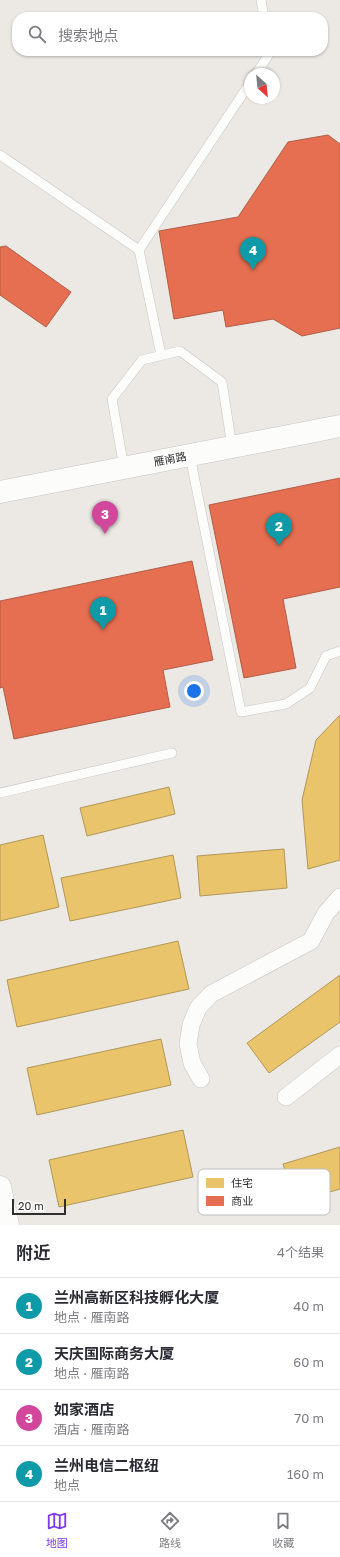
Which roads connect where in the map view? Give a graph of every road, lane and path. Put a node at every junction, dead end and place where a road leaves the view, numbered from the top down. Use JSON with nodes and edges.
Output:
{"nodes":[{"id":1,"x":261,"y":0,"type":"edge"},
{"id":2,"x":263,"y":12,"type":"edge"},
{"id":3,"x":268,"y":56,"type":"edge"},
{"id":4,"x":260,"y":68,"type":"edge"},
{"id":5,"x":244,"y":92,"type":"edge"},
{"id":6,"x":0,"y":155,"type":"edge"},
{"id":7,"x":139,"y":250,"type":"junction"},
{"id":8,"x":161,"y":355,"type":"junction"},
{"id":9,"x":340,"y":426,"type":"edge"},
{"id":10,"x":232,"y":447,"type":"junction"},
{"id":11,"x":190,"y":456,"type":"junction"},
{"id":12,"x":124,"y":468,"type":"junction"},
{"id":13,"x":0,"y":492,"type":"edge"},
{"id":14,"x":340,"y":651,"type":"edge"},
{"id":15,"x":172,"y":753,"type":"dead end"},
{"id":16,"x":0,"y":793,"type":"edge"},
{"id":17,"x":340,"y":897,"type":"edge"},
{"id":18,"x":340,"y":1054,"type":"edge"},
{"id":19,"x":201,"y":1079,"type":"dead end"},
{"id":20,"x":286,"y":1097,"type":"dead end"},
{"id":21,"x":0,"y":1187,"type":"edge"},
{"id":22,"x":8,"y":1225,"type":"edge"}],
"edges":[{"from":1,"to":2,"type":"lane"},
{"from":3,"to":4,"type":"lane"},
{"from":5,"to":7,"type":"lane"},
{"from":6,"to":7,"type":"lane"},
{"from":7,"to":8,"type":"lane"},
{"from":8,"to":10,"type":"lane"},
{"from":8,"to":12,"type":"lane"},
{"from":9,"to":10,"type":"main road","name":"雁南路"},
{"from":10,"to":11,"type":"main road","name":"雁南路"},
{"from":11,"to":12,"type":"main road","name":"雁南路"},
{"from":11,"to":14,"type":"lane"},
{"from":12,"to":13,"type":"main road","name":"雁南路"},
{"from":15,"to":16,"type":"lane"},
{"from":17,"to":19,"type":"street"},
{"from":18,"to":20,"type":"street"},
{"from":21,"to":22,"type":"main road"}]}
